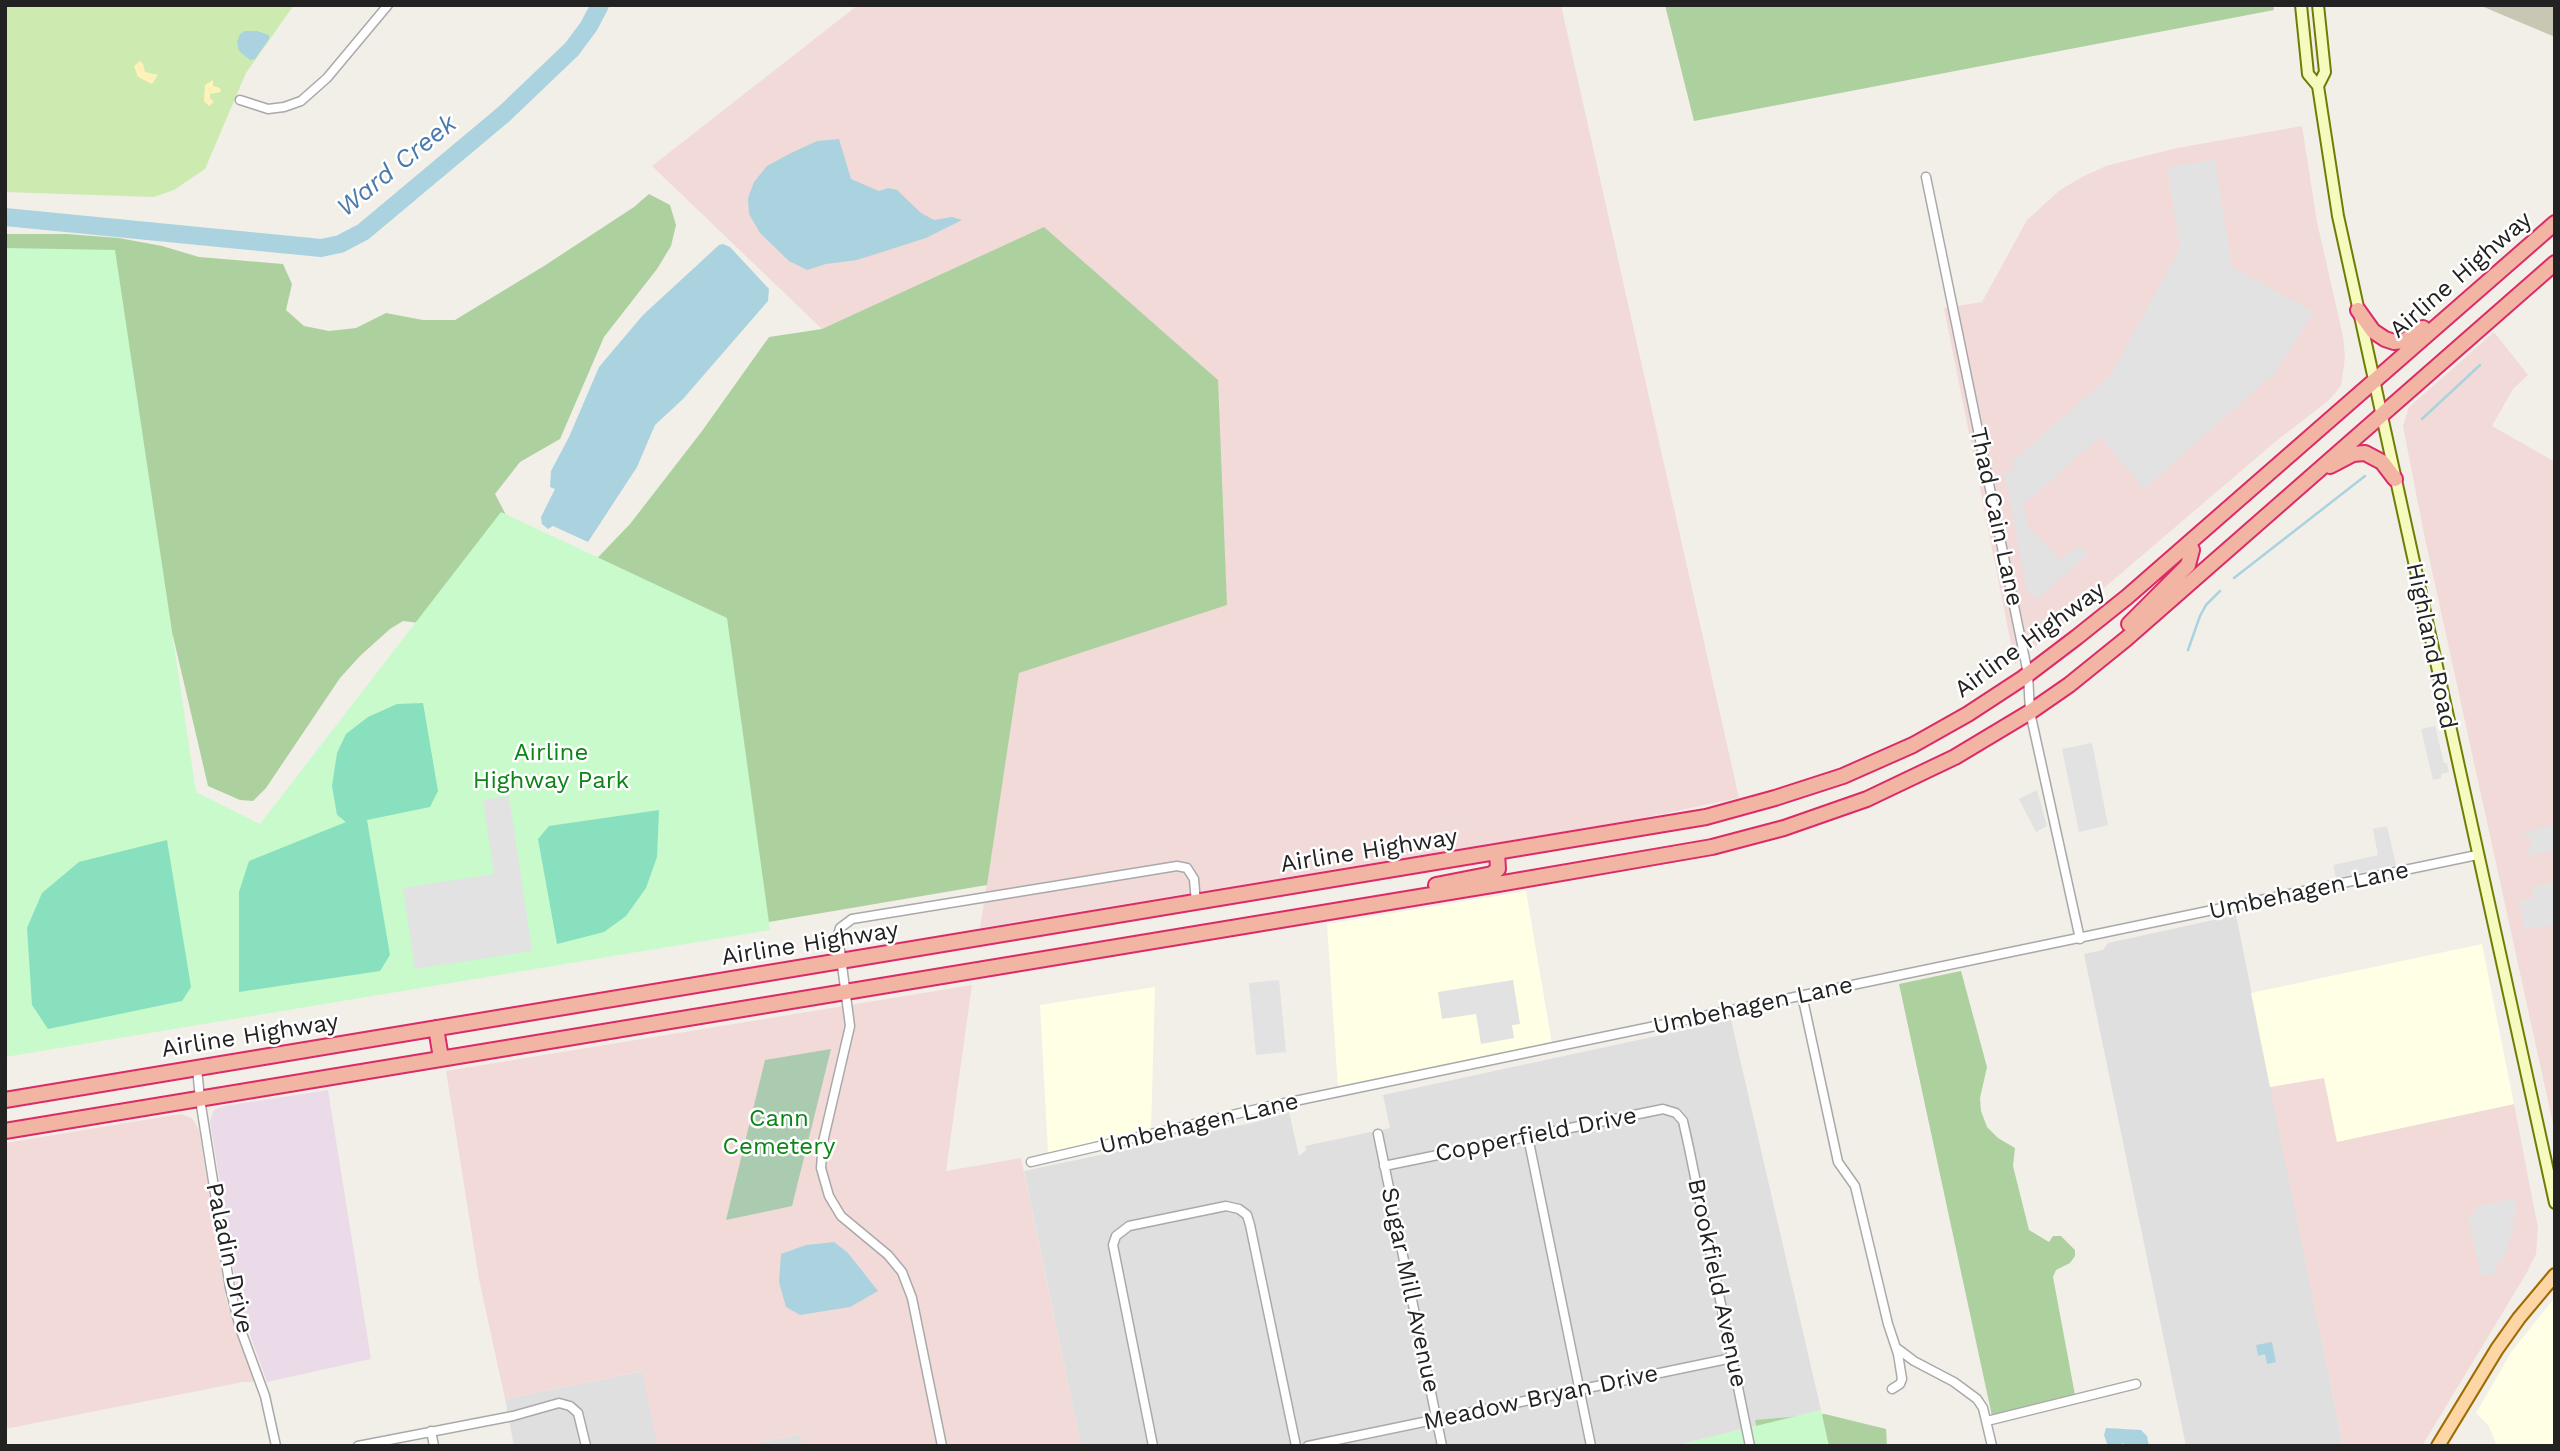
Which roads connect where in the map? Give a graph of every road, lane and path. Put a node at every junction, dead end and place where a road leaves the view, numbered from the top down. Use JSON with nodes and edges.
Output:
{"nodes":[{"id":1,"x":388,"y":5,"type":"edge"},
{"id":2,"x":2301,"y":5,"type":"edge"},
{"id":3,"x":2318,"y":5,"type":"edge"},
{"id":4,"x":2318,"y":86,"type":"junction"},
{"id":5,"x":240,"y":100,"type":"dead end"},
{"id":6,"x":1926,"y":177,"type":"dead end"},
{"id":7,"x":2555,"y":223,"type":"edge"},
{"id":8,"x":2555,"y":263,"type":"edge"},
{"id":9,"x":2358,"y":310,"type":"junction"},
{"id":10,"x":2455,"y":310,"type":"junction"},
{"id":11,"x":2373,"y":382,"type":"junction"},
{"id":12,"x":2381,"y":414,"type":"junction"},
{"id":13,"x":2395,"y":479,"type":"junction"},
{"id":14,"x":2302,"y":483,"type":"junction"},
{"id":15,"x":2189,"y":543,"type":"junction"},
{"id":16,"x":2028,"y":674,"type":"junction"},
{"id":17,"x":2069,"y":685,"type":"junction"},
{"id":18,"x":2030,"y":712,"type":"junction"},
{"id":19,"x":1497,"y":853,"type":"junction"},
{"id":20,"x":2477,"y":855,"type":"junction"},
{"id":21,"x":1196,"y":903,"type":"junction"},
{"id":22,"x":1281,"y":919,"type":"junction"},
{"id":23,"x":2080,"y":939,"type":"junction"},
{"id":24,"x":841,"y":962,"type":"junction"},
{"id":25,"x":845,"y":992,"type":"junction"},
{"id":26,"x":1802,"y":995,"type":"junction"},
{"id":27,"x":436,"y":1028,"type":"junction"},
{"id":28,"x":441,"y":1058,"type":"junction"},
{"id":29,"x":197,"y":1068,"type":"junction"},
{"id":30,"x":200,"y":1099,"type":"junction"},
{"id":31,"x":5,"y":1100,"type":"edge"},
{"id":32,"x":1683,"y":1121,"type":"joint"},
{"id":33,"x":5,"y":1130,"type":"edge"},
{"id":34,"x":1378,"y":1134,"type":"dead end"},
{"id":35,"x":1528,"y":1137,"type":"junction"},
{"id":36,"x":1031,"y":1162,"type":"dead end"},
{"id":37,"x":1384,"y":1166,"type":"junction"},
{"id":38,"x":2555,"y":1203,"type":"edge"},
{"id":39,"x":2555,"y":1275,"type":"edge"},
{"id":40,"x":1897,"y":1348,"type":"junction"},
{"id":41,"x":1732,"y":1358,"type":"junction"},
{"id":42,"x":2136,"y":1384,"type":"dead end"},
{"id":43,"x":1892,"y":1389,"type":"dead end"},
{"id":44,"x":1580,"y":1390,"type":"junction"},
{"id":45,"x":1437,"y":1419,"type":"junction"},
{"id":46,"x":1987,"y":1421,"type":"junction"},
{"id":47,"x":431,"y":1431,"type":"junction"},
{"id":48,"x":276,"y":1446,"type":"edge"},
{"id":49,"x":358,"y":1446,"type":"edge"},
{"id":50,"x":434,"y":1446,"type":"edge"},
{"id":51,"x":586,"y":1446,"type":"edge"},
{"id":52,"x":942,"y":1446,"type":"edge"},
{"id":53,"x":1153,"y":1446,"type":"edge"},
{"id":54,"x":1296,"y":1446,"type":"edge"},
{"id":55,"x":1308,"y":1446,"type":"edge"},
{"id":56,"x":1443,"y":1446,"type":"edge"},
{"id":57,"x":1591,"y":1446,"type":"edge"},
{"id":58,"x":1750,"y":1446,"type":"edge"},
{"id":59,"x":1992,"y":1446,"type":"edge"},
{"id":60,"x":2438,"y":1446,"type":"edge"}],
"edges":[{"from":1,"to":5,"type":"street"},
{"from":2,"to":4,"type":"main road","name":"Highland Road"},
{"from":3,"to":4,"type":"main road","name":"Highland Road"},
{"from":4,"to":9,"type":"main road","name":"Highland Road"},
{"from":6,"to":16,"type":"street","name":"Thad Cain Lane"},
{"from":7,"to":10,"type":"highway","name":"Airline Highway"},
{"from":8,"to":12,"type":"highway"},
{"from":9,"to":10,"type":"highway"},
{"from":9,"to":11,"type":"main road","name":"Highland Road"},
{"from":10,"to":11,"type":"highway","name":"Airline Highway"},
{"from":11,"to":12,"type":"main road","name":"Highland Road"},
{"from":11,"to":15,"type":"highway","name":"Airline Highway"},
{"from":12,"to":13,"type":"main road","name":"Highland Road"},
{"from":12,"to":14,"type":"highway"},
{"from":13,"to":14,"type":"highway"},
{"from":13,"to":20,"type":"main road","name":"Highland Road"},
{"from":14,"to":17,"type":"highway"},
{"from":15,"to":16,"type":"highway","name":"Airline Highway"},
{"from":15,"to":17,"type":"highway"},
{"from":16,"to":18,"type":"street","name":"Thad Cain Lane"},
{"from":16,"to":19,"type":"highway","name":"Airline Highway"},
{"from":17,"to":18,"type":"highway"},
{"from":18,"to":22,"type":"highway"},
{"from":18,"to":23,"type":"street","name":"Thad Cain Lane"},
{"from":19,"to":21,"type":"highway","name":"Airline Highway"},
{"from":19,"to":22,"type":"highway"},
{"from":20,"to":23,"type":"street","name":"Umbehagen Lane"},
{"from":20,"to":38,"type":"main road","name":"Highland Road"},
{"from":21,"to":24,"type":"highway","name":"Airline Highway"},
{"from":21,"to":24,"type":"street"},
{"from":22,"to":25,"type":"highway"},
{"from":23,"to":26,"type":"street","name":"Umbehagen Lane"},
{"from":24,"to":25,"type":"street"},
{"from":24,"to":27,"type":"highway","name":"Airline Highway"},
{"from":25,"to":28,"type":"highway"},
{"from":25,"to":52,"type":"street"},
{"from":26,"to":36,"type":"street","name":"Umbehagen Lane"},
{"from":26,"to":40,"type":"street"},
{"from":27,"to":28,"type":"highway"},
{"from":27,"to":29,"type":"highway","name":"Airline Highway"},
{"from":28,"to":30,"type":"highway"},
{"from":29,"to":30,"type":"street","name":"Paladin Drive"},
{"from":29,"to":31,"type":"highway","name":"Airline Highway"},
{"from":30,"to":33,"type":"highway"},
{"from":30,"to":48,"type":"street","name":"Paladin Drive"},
{"from":32,"to":35,"type":"street","name":"Copperfield Drive"},
{"from":32,"to":41,"type":"street","name":"Brookfield Avenue"},
{"from":34,"to":37,"type":"street","name":"Sugar Mill Avenue"},
{"from":35,"to":37,"type":"street","name":"Copperfield Drive"},
{"from":35,"to":44,"type":"street"},
{"from":37,"to":45,"type":"street","name":"Sugar Mill Avenue"},
{"from":39,"to":60,"type":"main road"},
{"from":40,"to":43,"type":"street"},
{"from":40,"to":46,"type":"street"},
{"from":41,"to":44,"type":"street","name":"Meadow Bryan Drive"},
{"from":41,"to":58,"type":"street","name":"Brookfield Avenue"},
{"from":42,"to":46,"type":"street"},
{"from":44,"to":45,"type":"street","name":"Meadow Bryan Drive"},
{"from":44,"to":57,"type":"street"},
{"from":45,"to":55,"type":"street","name":"Meadow Bryan Drive"},
{"from":45,"to":56,"type":"street","name":"Sugar Mill Avenue"},
{"from":46,"to":59,"type":"street"},
{"from":47,"to":49,"type":"street"},
{"from":47,"to":50,"type":"street"},
{"from":47,"to":51,"type":"street"},
{"from":53,"to":54,"type":"street"}]}
